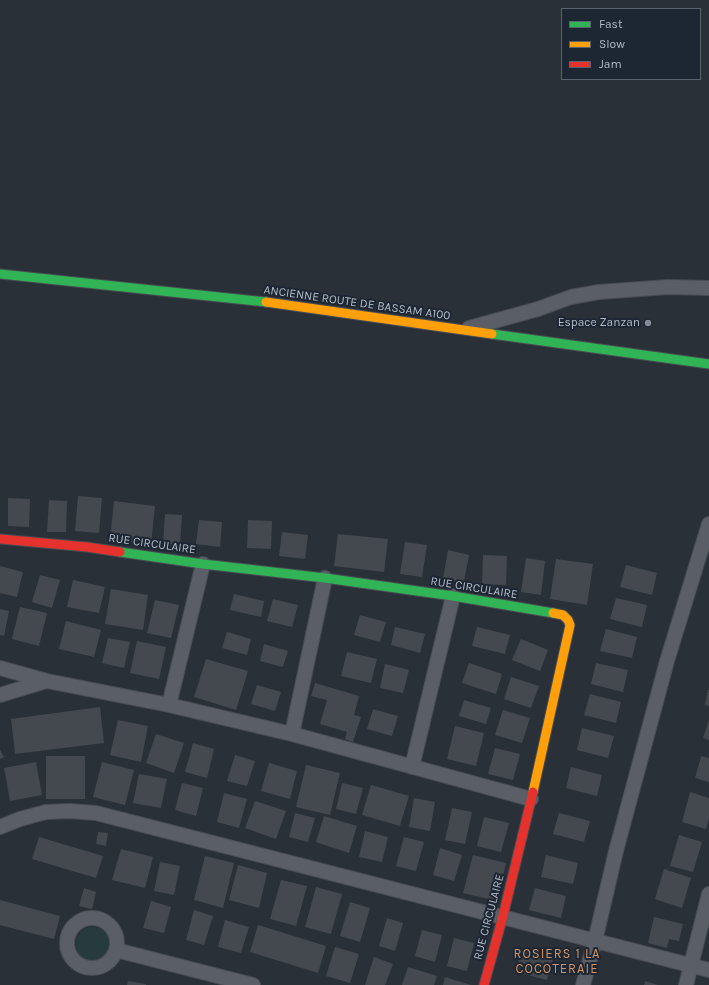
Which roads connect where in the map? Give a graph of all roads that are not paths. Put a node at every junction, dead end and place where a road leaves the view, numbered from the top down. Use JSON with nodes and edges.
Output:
{"nodes":[{"id":1,"x":0,"y":274,"type":"edge"},
{"id":2,"x":709,"y":288,"type":"edge"},
{"id":3,"x":463,"y":330,"type":"junction"},
{"id":4,"x":709,"y":364,"type":"edge"},
{"id":5,"x":709,"y":524,"type":"edge"},
{"id":6,"x":0,"y":539,"type":"edge"},
{"id":7,"x":203,"y":564,"type":"junction"},
{"id":8,"x":325,"y":578,"type":"junction"},
{"id":9,"x":453,"y":596,"type":"junction"},
{"id":10,"x":0,"y":668,"type":"edge"},
{"id":11,"x":47,"y":680,"type":"junction"},
{"id":12,"x":0,"y":694,"type":"edge"},
{"id":13,"x":169,"y":705,"type":"junction"},
{"id":14,"x":292,"y":734,"type":"junction"},
{"id":15,"x":412,"y":767,"type":"junction"},
{"id":16,"x":531,"y":799,"type":"junction"},
{"id":17,"x":0,"y":827,"type":"edge"},
{"id":18,"x":709,"y":894,"type":"edge"},
{"id":19,"x":503,"y":916,"type":"junction"},
{"id":20,"x":595,"y":941,"type":"junction"},
{"id":21,"x":116,"y":950,"type":"dead end"},
{"id":22,"x":691,"y":966,"type":"junction"},
{"id":23,"x":709,"y":970,"type":"edge"},
{"id":24,"x":253,"y":985,"type":"edge"},
{"id":25,"x":484,"y":985,"type":"edge"},
{"id":26,"x":583,"y":985,"type":"edge"},
{"id":27,"x":686,"y":985,"type":"edge"}],
"edges":[{"from":1,"to":3,"type":"street","name":"ANCIENNE ROUTE DE BASSAM A100"},
{"from":2,"to":3,"type":"street"},
{"from":3,"to":4,"type":"street","name":"ANCIENNE ROUTE DE BASSAM A100"},
{"from":5,"to":20,"type":"street"},
{"from":6,"to":7,"type":"street","name":"RUE CIRCULAIRE"},
{"from":7,"to":8,"type":"street","name":"RUE CIRCULAIRE"},
{"from":7,"to":13,"type":"street"},
{"from":8,"to":9,"type":"street","name":"RUE CIRCULAIRE"},
{"from":8,"to":14,"type":"street"},
{"from":9,"to":15,"type":"street"},
{"from":9,"to":16,"type":"street","name":"RUE CIRCULAIRE"},
{"from":10,"to":11,"type":"street"},
{"from":11,"to":12,"type":"street"},
{"from":11,"to":13,"type":"street"},
{"from":13,"to":14,"type":"street"},
{"from":14,"to":15,"type":"street"},
{"from":15,"to":16,"type":"street"},
{"from":16,"to":19,"type":"street","name":"RUE CIRCULAIRE"},
{"from":17,"to":19,"type":"street"},
{"from":18,"to":22,"type":"street"},
{"from":19,"to":20,"type":"street"},
{"from":19,"to":25,"type":"street","name":"RUE CIRCULAIRE"},
{"from":20,"to":22,"type":"street"},
{"from":20,"to":26,"type":"street"},
{"from":21,"to":24,"type":"street"},
{"from":22,"to":23,"type":"street"},
{"from":22,"to":27,"type":"street"}]}
